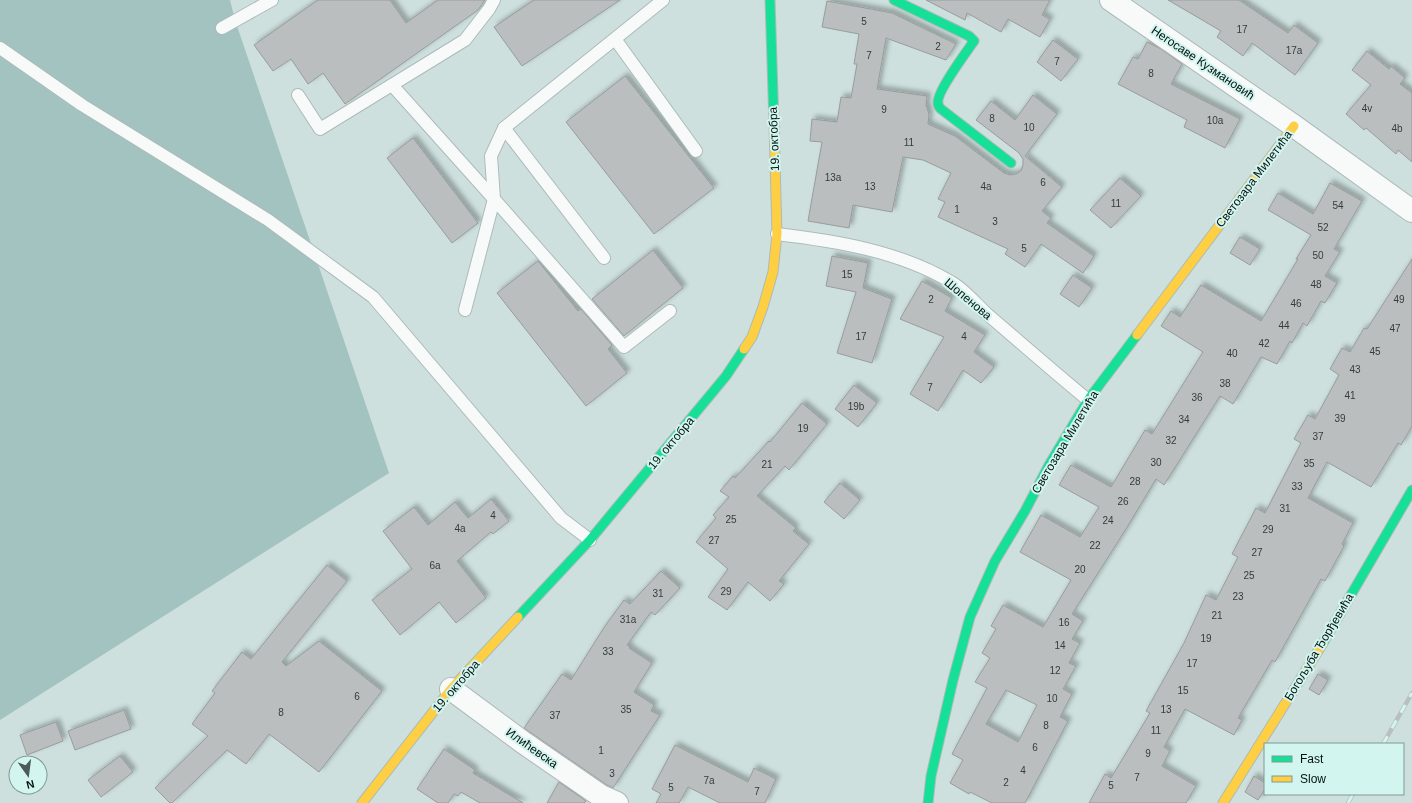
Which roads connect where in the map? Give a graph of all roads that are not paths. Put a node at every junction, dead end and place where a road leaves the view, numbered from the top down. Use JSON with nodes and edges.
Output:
{"nodes":[{"id":1,"x":272,"y":0,"type":"edge"},
{"id":2,"x":494,"y":0,"type":"edge"},
{"id":3,"x":663,"y":0,"type":"edge"},
{"id":4,"x":770,"y":0,"type":"edge"},
{"id":5,"x":894,"y":0,"type":"edge"},
{"id":6,"x":1111,"y":0,"type":"edge"},
{"id":7,"x":222,"y":28,"type":"dead end"},
{"id":8,"x":615,"y":39,"type":"junction"},
{"id":9,"x":0,"y":48,"type":"edge"},
{"id":10,"x":392,"y":86,"type":"junction"},
{"id":11,"x":298,"y":95,"type":"dead end"},
{"id":12,"x":1294,"y":126,"type":"junction"},
{"id":13,"x":504,"y":128,"type":"junction"},
{"id":14,"x":696,"y":151,"type":"dead end"},
{"id":15,"x":1011,"y":163,"type":"dead end"},
{"id":16,"x":494,"y":199,"type":"junction"},
{"id":17,"x":1412,"y":211,"type":"edge"},
{"id":18,"x":777,"y":234,"type":"junction"},
{"id":19,"x":604,"y":258,"type":"dead end"},
{"id":20,"x":465,"y":310,"type":"dead end"},
{"id":21,"x":670,"y":311,"type":"dead end"},
{"id":22,"x":1088,"y":400,"type":"junction"},
{"id":23,"x":1412,"y":490,"type":"edge"},
{"id":24,"x":590,"y":540,"type":"junction"},
{"id":25,"x":451,"y":689,"type":"junction"},
{"id":26,"x":362,"y":803,"type":"edge"},
{"id":27,"x":617,"y":803,"type":"edge"},
{"id":28,"x":928,"y":803,"type":"edge"},
{"id":29,"x":1223,"y":803,"type":"edge"}],
"edges":[{"from":1,"to":7,"type":"lane"},
{"from":2,"to":10,"type":"lane"},
{"from":3,"to":8,"type":"lane"},
{"from":4,"to":18,"type":"street","name":"19. октобра"},
{"from":5,"to":15,"type":"street"},
{"from":6,"to":12,"type":"street","name":"Негосаве Кузмановић"},
{"from":8,"to":13,"type":"lane"},
{"from":8,"to":14,"type":"lane"},
{"from":9,"to":24,"type":"lane"},
{"from":10,"to":11,"type":"lane"},
{"from":10,"to":16,"type":"lane"},
{"from":12,"to":17,"type":"street"},
{"from":12,"to":22,"type":"street","name":"Светозара Милетића"},
{"from":13,"to":16,"type":"lane"},
{"from":13,"to":19,"type":"lane"},
{"from":16,"to":20,"type":"lane"},
{"from":16,"to":21,"type":"lane"},
{"from":18,"to":22,"type":"lane","name":"Шопенова"},
{"from":18,"to":24,"type":"street","name":"19. октобра"},
{"from":22,"to":28,"type":"street","name":"Светозара Милетића"},
{"from":23,"to":29,"type":"street","name":"Богољуба Ђорђевића"},
{"from":24,"to":25,"type":"street","name":"19. октобра"},
{"from":25,"to":26,"type":"street","name":"19. октобра"},
{"from":25,"to":27,"type":"street","name":"Илићевска"}]}
